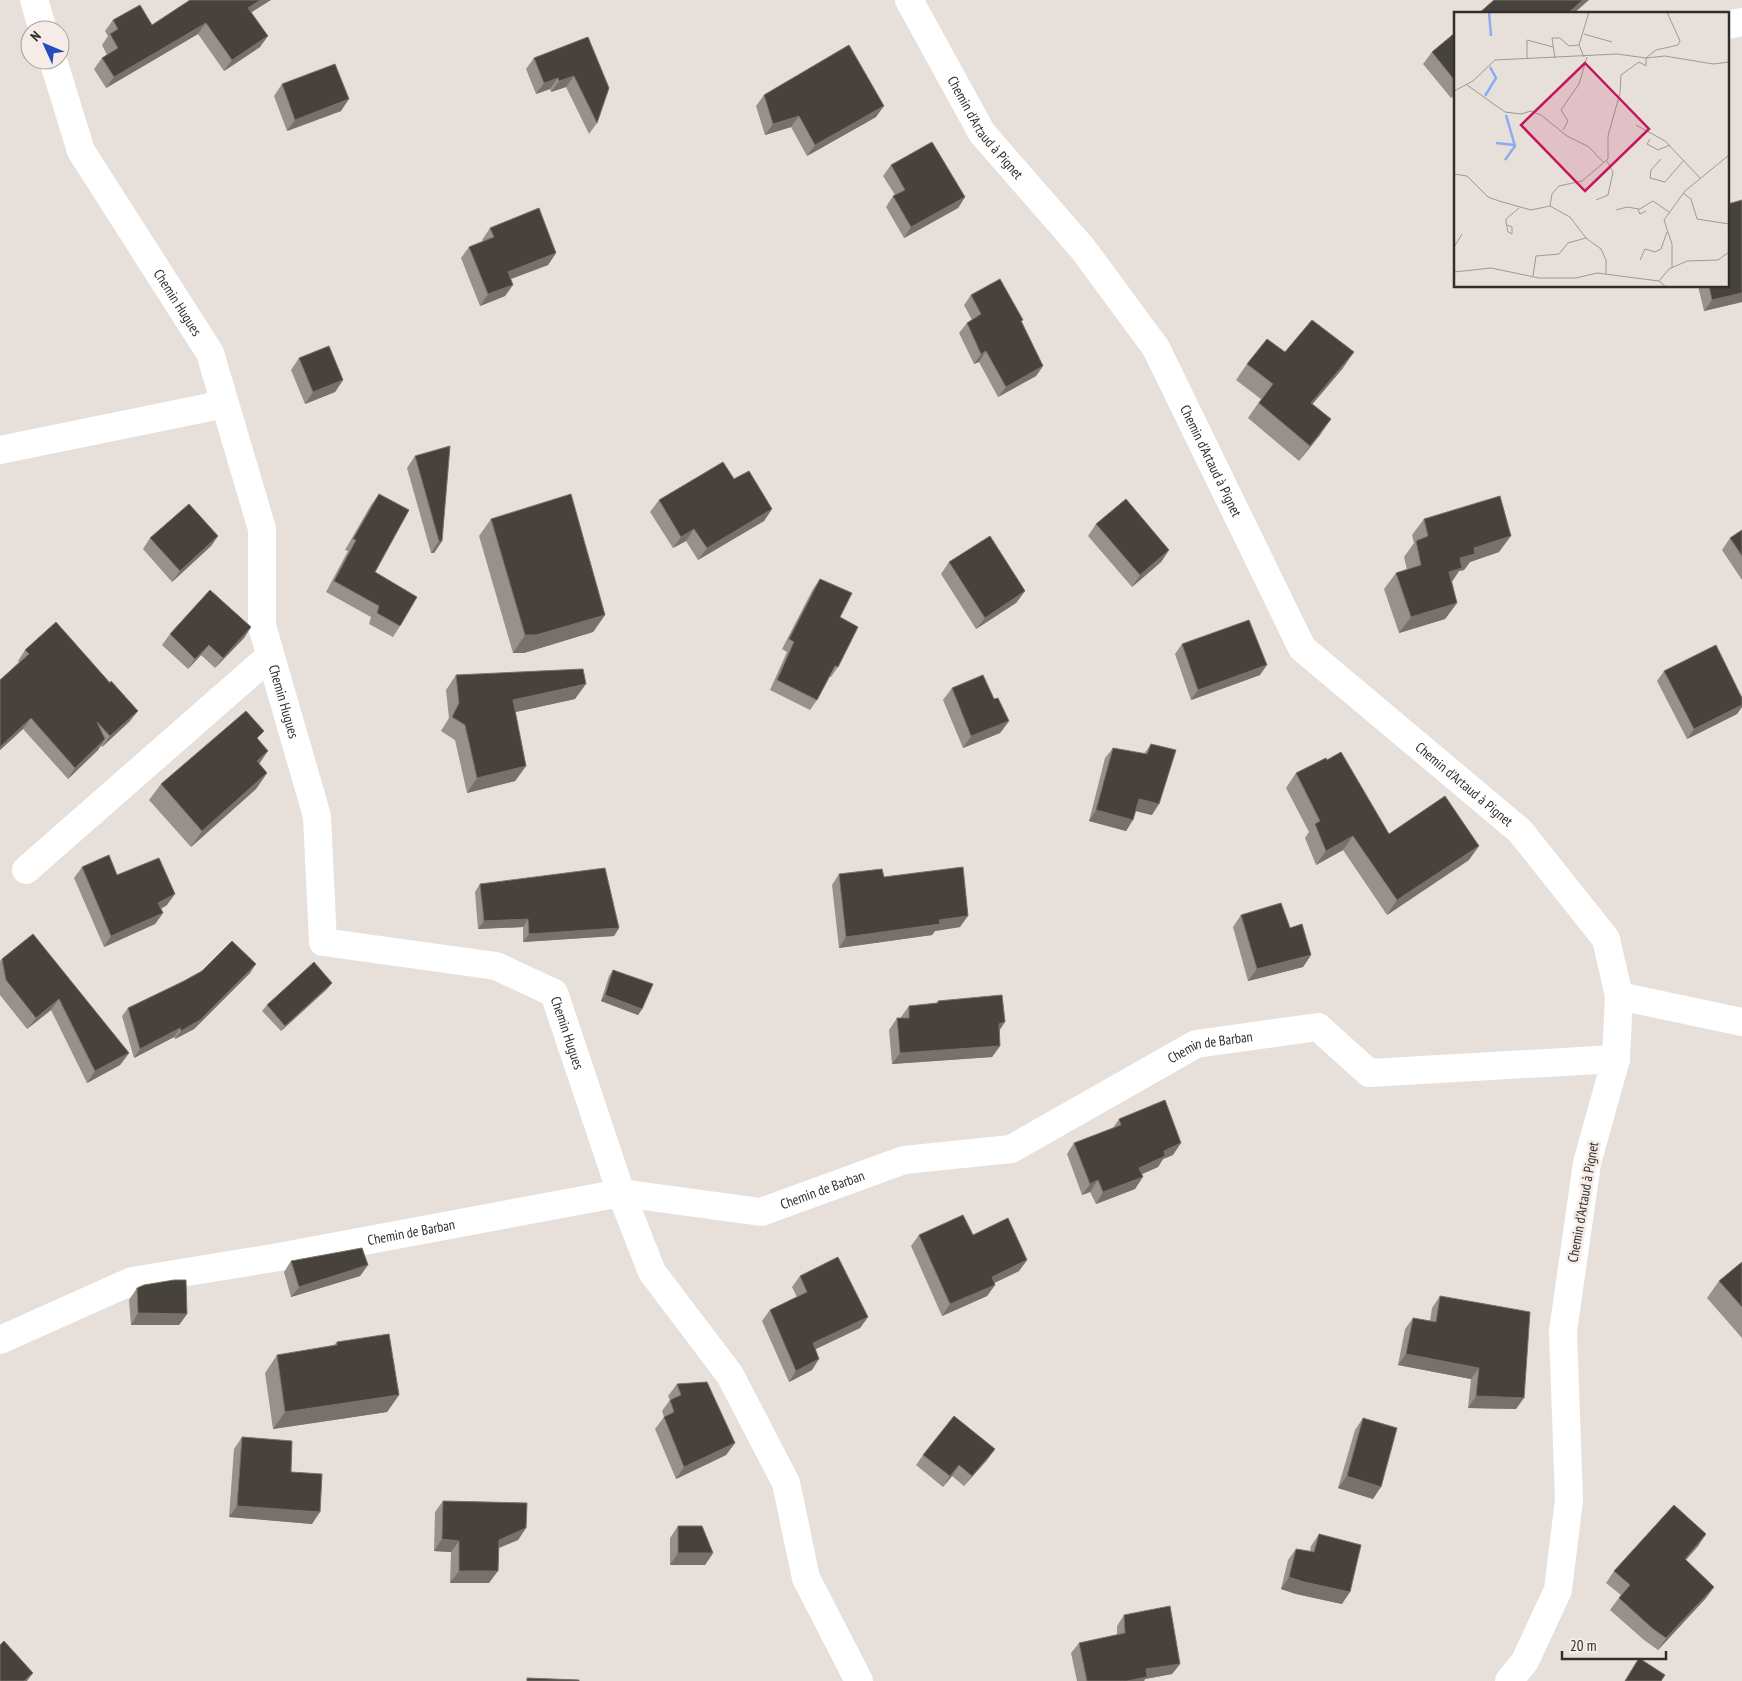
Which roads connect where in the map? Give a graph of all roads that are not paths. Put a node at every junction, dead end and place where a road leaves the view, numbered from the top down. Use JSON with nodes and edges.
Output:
{"nodes":[{"id":1,"x":34,"y":0,"type":"edge"},
{"id":2,"x":910,"y":0,"type":"edge"},
{"id":3,"x":40,"y":20,"type":"edge"},
{"id":4,"x":56,"y":70,"type":"edge"},
{"id":5,"x":225,"y":404,"type":"junction"},
{"id":6,"x":0,"y":450,"type":"edge"},
{"id":7,"x":270,"y":656,"type":"junction"},
{"id":8,"x":26,"y":870,"type":"dead end"},
{"id":9,"x":1619,"y":996,"type":"junction"},
{"id":10,"x":1742,"y":1022,"type":"edge"},
{"id":11,"x":1616,"y":1059,"type":"junction"},
{"id":12,"x":621,"y":1193,"type":"junction"},
{"id":13,"x":0,"y":1340,"type":"edge"},
{"id":14,"x":859,"y":1681,"type":"edge"},
{"id":15,"x":1509,"y":1681,"type":"edge"}],
"edges":[{"from":1,"to":3,"type":"street"},
{"from":2,"to":9,"type":"street","name":"Chemin d'Artaud à Pignet"},
{"from":4,"to":5,"type":"street","name":"Chemin Hugues"},
{"from":5,"to":6,"type":"street"},
{"from":5,"to":7,"type":"street","name":"Chemin Hugues"},
{"from":7,"to":8,"type":"street"},
{"from":7,"to":12,"type":"street","name":"Chemin Hugues"},
{"from":9,"to":10,"type":"street"},
{"from":9,"to":11,"type":"street","name":"Chemin d'Artaud à Pignet"},
{"from":11,"to":12,"type":"street","name":"Chemin de Barban"},
{"from":11,"to":15,"type":"street","name":"Chemin d'Artaud à Pignet"},
{"from":12,"to":13,"type":"street","name":"Chemin de Barban"},
{"from":12,"to":14,"type":"street"}]}
